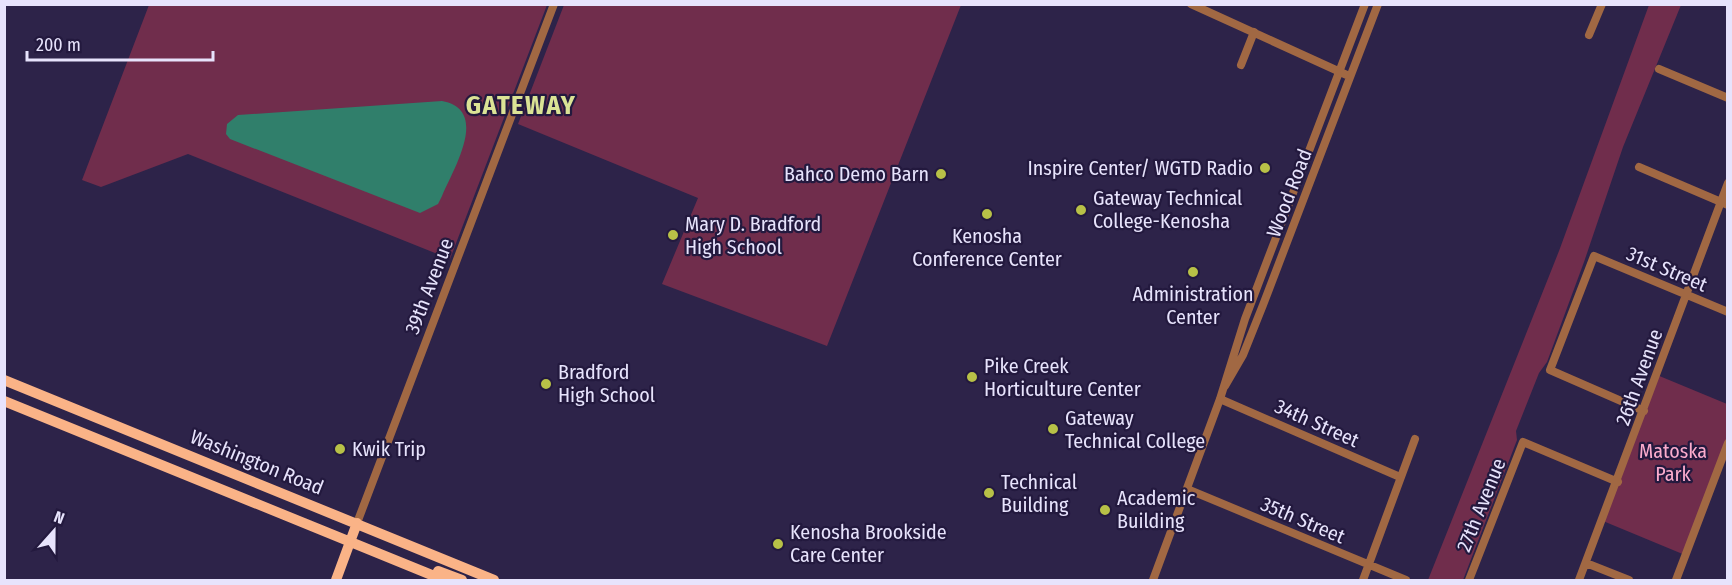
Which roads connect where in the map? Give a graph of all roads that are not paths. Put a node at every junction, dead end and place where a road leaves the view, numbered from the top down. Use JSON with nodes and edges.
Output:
{"nodes":[{"id":1,"x":554,"y":4,"type":"edge"},
{"id":2,"x":1191,"y":4,"type":"edge"},
{"id":3,"x":1365,"y":4,"type":"edge"},
{"id":4,"x":1378,"y":4,"type":"edge"},
{"id":5,"x":1602,"y":4,"type":"edge"},
{"id":6,"x":1254,"y":32,"type":"junction"},
{"id":7,"x":1589,"y":35,"type":"dead end"},
{"id":8,"x":1241,"y":65,"type":"dead end"},
{"id":9,"x":1659,"y":69,"type":"dead end"},
{"id":10,"x":1338,"y":70,"type":"junction"},
{"id":11,"x":1349,"y":76,"type":"junction"},
{"id":12,"x":1728,"y":98,"type":"edge"},
{"id":13,"x":1639,"y":167,"type":"dead end"},
{"id":14,"x":1728,"y":183,"type":"edge"},
{"id":15,"x":1724,"y":204,"type":"edge"},
{"id":16,"x":1688,"y":295,"type":"junction"},
{"id":17,"x":1728,"y":312,"type":"edge"},
{"id":18,"x":4,"y":380,"type":"edge"},
{"id":19,"x":1223,"y":389,"type":"junction"},
{"id":20,"x":1220,"y":399,"type":"junction"},
{"id":21,"x":4,"y":401,"type":"edge"},
{"id":22,"x":1644,"y":411,"type":"junction"},
{"id":23,"x":1414,"y":439,"type":"dead end"},
{"id":24,"x":1728,"y":443,"type":"edge"},
{"id":25,"x":1400,"y":477,"type":"junction"},
{"id":26,"x":1618,"y":482,"type":"junction"},
{"id":27,"x":1186,"y":489,"type":"junction"},
{"id":28,"x":357,"y":523,"type":"junction"},
{"id":29,"x":351,"y":541,"type":"junction"},
{"id":30,"x":1586,"y":563,"type":"junction"},
{"id":31,"x":1369,"y":566,"type":"junction"},
{"id":32,"x":417,"y":569,"type":"junction"},
{"id":33,"x":472,"y":572,"type":"junction"},
{"id":34,"x":336,"y":580,"type":"edge"},
{"id":35,"x":444,"y":580,"type":"edge"},
{"id":36,"x":463,"y":580,"type":"edge"},
{"id":37,"x":494,"y":580,"type":"edge"},
{"id":38,"x":1153,"y":580,"type":"edge"},
{"id":39,"x":1363,"y":580,"type":"edge"},
{"id":40,"x":1406,"y":580,"type":"edge"},
{"id":41,"x":1469,"y":580,"type":"edge"},
{"id":42,"x":1579,"y":580,"type":"edge"},
{"id":43,"x":1629,"y":580,"type":"edge"},
{"id":44,"x":1676,"y":580,"type":"edge"}],
"edges":[{"from":1,"to":28,"type":"street","name":"39th Avenue"},
{"from":2,"to":6,"type":"street"},
{"from":3,"to":10,"type":"street","name":"Wood Road"},
{"from":4,"to":11,"type":"street","name":"Wood Road"},
{"from":5,"to":7,"type":"street"},
{"from":6,"to":8,"type":"street"},
{"from":6,"to":10,"type":"street"},
{"from":9,"to":12,"type":"street"},
{"from":10,"to":11,"type":"street"},
{"from":10,"to":19,"type":"street","name":"Wood Road"},
{"from":11,"to":19,"type":"street","name":"Wood Road"},
{"from":13,"to":15,"type":"street"},
{"from":14,"to":15,"type":"street","name":"26th Avenue"},
{"from":15,"to":16,"type":"street","name":"26th Avenue"},
{"from":16,"to":17,"type":"street","name":"31st Street"},
{"from":16,"to":22,"type":"street","name":"26th Avenue"},
{"from":16,"to":22,"type":"street","name":"31st Street"},
{"from":18,"to":28,"type":"main road","name":"Washington Road"},
{"from":19,"to":20,"type":"street","name":"Wood Road"},
{"from":20,"to":25,"type":"street","name":"34th Street"},
{"from":20,"to":27,"type":"street","name":"Wood Road"},
{"from":21,"to":29,"type":"main road","name":"Washington Road"},
{"from":22,"to":26,"type":"street","name":"26th Avenue"},
{"from":23,"to":25,"type":"street"},
{"from":24,"to":44,"type":"street"},
{"from":25,"to":31,"type":"street"},
{"from":26,"to":30,"type":"street","name":"26th Avenue"},
{"from":26,"to":41,"type":"street","name":"27th Avenue"},
{"from":27,"to":31,"type":"street","name":"35th Street"},
{"from":27,"to":38,"type":"street","name":"Wood Road"},
{"from":28,"to":29,"type":"main road","name":"39th Avenue"},
{"from":28,"to":33,"type":"main road","name":"Washington Road"},
{"from":29,"to":32,"type":"main road","name":"Washington Road"},
{"from":29,"to":34,"type":"main road","name":"39th Avenue"},
{"from":30,"to":42,"type":"street","name":"26th Avenue"},
{"from":30,"to":43,"type":"street"},
{"from":31,"to":39,"type":"street"},
{"from":31,"to":40,"type":"street","name":"35th Street"},
{"from":32,"to":35,"type":"main road","name":"Washington Road"},
{"from":32,"to":36,"type":"main road"},
{"from":33,"to":36,"type":"main road"},
{"from":33,"to":37,"type":"main road","name":"Washington Road"}]}
